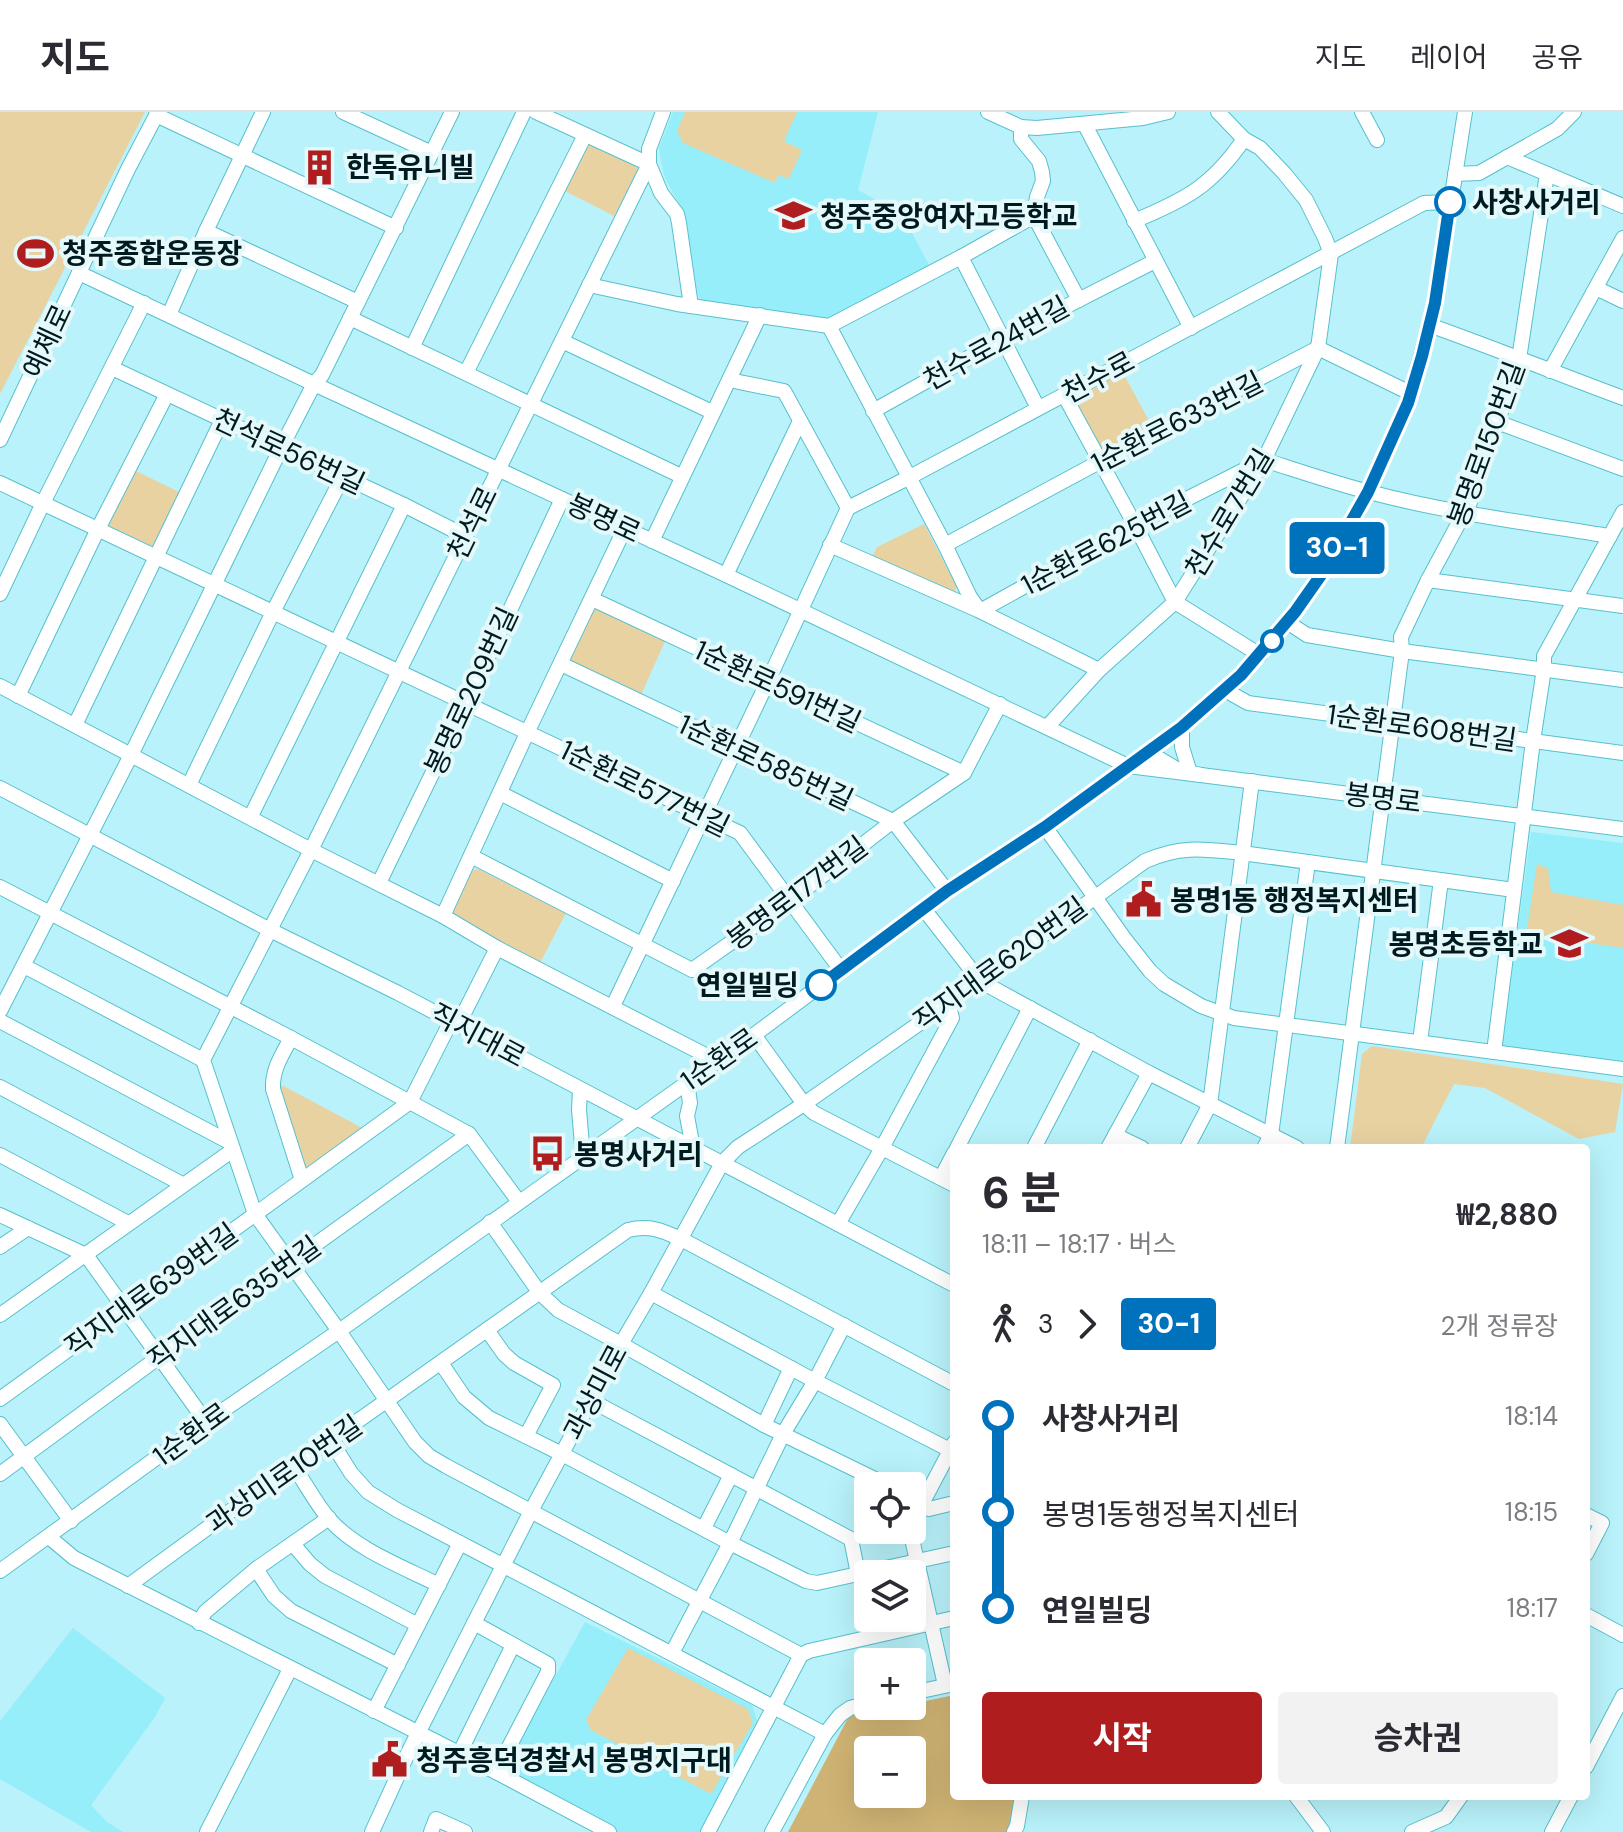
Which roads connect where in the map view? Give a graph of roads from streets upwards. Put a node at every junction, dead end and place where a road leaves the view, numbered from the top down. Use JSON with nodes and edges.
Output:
{"nodes":[{"id":1,"x":263,"y":112,"type":"edge"},
{"id":2,"x":343,"y":112,"type":"edge"},
{"id":3,"x":452,"y":112,"type":"edge"},
{"id":4,"x":524,"y":112,"type":"edge"},
{"id":5,"x":536,"y":112,"type":"edge"},
{"id":6,"x":663,"y":112,"type":"edge"},
{"id":7,"x":988,"y":112,"type":"edge"},
{"id":8,"x":1168,"y":112,"type":"edge"},
{"id":9,"x":1218,"y":112,"type":"edge"},
{"id":10,"x":1362,"y":112,"type":"edge"},
{"id":11,"x":1465,"y":112,"type":"edge"},
{"id":12,"x":1574,"y":112,"type":"edge"},
{"id":13,"x":157,"y":114,"type":"edge"},
{"id":14,"x":1008,"y":116,"type":"edge"},
{"id":15,"x":1085,"y":125,"type":"junction"},
{"id":16,"x":1021,"y":127,"type":"junction"},
{"id":17,"x":585,"y":135,"type":"junction"},
{"id":18,"x":1244,"y":139,"type":"junction"},
{"id":19,"x":1377,"y":140,"type":"dead end"},
{"id":20,"x":432,"y":153,"type":"junction"},
{"id":21,"x":242,"y":155,"type":"junction"},
{"id":22,"x":1507,"y":157,"type":"junction"},
{"id":23,"x":649,"y":164,"type":"junction"},
{"id":24,"x":1455,"y":174,"type":"junction"},
{"id":25,"x":1547,"y":174,"type":"junction"},
{"id":26,"x":1450,"y":202,"type":"junction"},
{"id":27,"x":1623,"y":206,"type":"edge"},
{"id":28,"x":1034,"y":216,"type":"junction"},
{"id":29,"x":1134,"y":221,"type":"junction"},
{"id":30,"x":396,"y":228,"type":"junction"},
{"id":31,"x":206,"y":231,"type":"junction"},
{"id":32,"x":1623,"y":238,"type":"edge"},
{"id":33,"x":1331,"y":254,"type":"junction"},
{"id":34,"x":961,"y":257,"type":"junction"},
{"id":35,"x":1155,"y":261,"type":"junction"},
{"id":36,"x":79,"y":273,"type":"junction"},
{"id":37,"x":589,"y":285,"type":"junction"},
{"id":38,"x":1596,"y":288,"type":"junction"},
{"id":39,"x":1079,"y":300,"type":"junction"},
{"id":40,"x":1623,"y":301,"type":"edge"},
{"id":41,"x":358,"y":302,"type":"junction"},
{"id":42,"x":144,"y":303,"type":"junction"},
{"id":43,"x":691,"y":306,"type":"junction"},
{"id":44,"x":169,"y":315,"type":"junction"},
{"id":45,"x":760,"y":315,"type":"junction"},
{"id":46,"x":350,"y":318,"type":"junction"},
{"id":47,"x":1429,"y":325,"type":"junction"},
{"id":48,"x":829,"y":326,"type":"junction"},
{"id":49,"x":1191,"y":328,"type":"junction"},
{"id":50,"x":1002,"y":339,"type":"junction"},
{"id":51,"x":562,"y":341,"type":"junction"},
{"id":52,"x":412,"y":348,"type":"junction"},
{"id":53,"x":1318,"y":348,"type":"junction"},
{"id":54,"x":1519,"y":359,"type":"junction"},
{"id":55,"x":112,"y":368,"type":"junction"},
{"id":56,"x":1550,"y":371,"type":"junction"},
{"id":57,"x":466,"y":373,"type":"junction"},
{"id":58,"x":729,"y":380,"type":"junction"},
{"id":59,"x":314,"y":384,"type":"junction"},
{"id":60,"x":1410,"y":393,"type":"junction"},
{"id":61,"x":167,"y":394,"type":"junction"},
{"id":62,"x":1064,"y":395,"type":"junction"},
{"id":63,"x":1623,"y":398,"type":"edge"},
{"id":64,"x":531,"y":404,"type":"junction"},
{"id":65,"x":1038,"y":408,"type":"junction"},
{"id":66,"x":873,"y":411,"type":"junction"},
{"id":67,"x":712,"y":412,"type":"junction"},
{"id":68,"x":222,"y":420,"type":"junction"},
{"id":69,"x":800,"y":421,"type":"junction"},
{"id":70,"x":1497,"y":422,"type":"junction"},
{"id":71,"x":0,"y":440,"type":"edge"},
{"id":72,"x":281,"y":448,"type":"junction"},
{"id":73,"x":1264,"y":460,"type":"junction"},
{"id":74,"x":1101,"y":461,"type":"junction"},
{"id":75,"x":499,"y":469,"type":"junction"},
{"id":76,"x":1623,"y":469,"type":"edge"},
{"id":77,"x":343,"y":476,"type":"junction"},
{"id":78,"x":681,"y":476,"type":"junction"},
{"id":79,"x":908,"y":478,"type":"junction"},
{"id":80,"x":0,"y":483,"type":"edge"},
{"id":81,"x":1368,"y":492,"type":"junction"},
{"id":82,"x":562,"y":499,"type":"junction"},
{"id":83,"x":43,"y":503,"type":"junction"},
{"id":84,"x":404,"y":505,"type":"junction"},
{"id":85,"x":848,"y":508,"type":"junction"},
{"id":86,"x":1623,"y":512,"type":"edge"},
{"id":87,"x":1466,"y":513,"type":"junction"},
{"id":88,"x":1135,"y":525,"type":"junction"},
{"id":89,"x":625,"y":528,"type":"junction"},
{"id":90,"x":98,"y":529,"type":"junction"},
{"id":91,"x":465,"y":536,"type":"junction"},
{"id":92,"x":1610,"y":536,"type":"junction"},
{"id":93,"x":652,"y":541,"type":"junction"},
{"id":94,"x":830,"y":545,"type":"junction"},
{"id":95,"x":945,"y":545,"type":"junction"},
{"id":96,"x":156,"y":556,"type":"junction"},
{"id":97,"x":726,"y":575,"type":"junction"},
{"id":98,"x":1428,"y":580,"type":"junction"},
{"id":99,"x":214,"y":583,"type":"junction"},
{"id":100,"x":0,"y":594,"type":"edge"},
{"id":101,"x":592,"y":599,"type":"junction"},
{"id":102,"x":1576,"y":599,"type":"junction"},
{"id":103,"x":1175,"y":602,"type":"junction"},
{"id":104,"x":1623,"y":606,"type":"edge"},
{"id":105,"x":980,"y":611,"type":"junction"},
{"id":106,"x":273,"y":612,"type":"junction"},
{"id":107,"x":800,"y":612,"type":"junction"},
{"id":108,"x":1287,"y":622,"type":"junction"},
{"id":109,"x":336,"y":641,"type":"junction"},
{"id":110,"x":1402,"y":651,"type":"junction"},
{"id":111,"x":1260,"y":655,"type":"junction"},
{"id":112,"x":561,"y":664,"type":"junction"},
{"id":113,"x":1544,"y":669,"type":"junction"},
{"id":114,"x":1099,"y":670,"type":"junction"},
{"id":115,"x":398,"y":671,"type":"junction"},
{"id":116,"x":1623,"y":680,"type":"edge"},
{"id":117,"x":768,"y":681,"type":"junction"},
{"id":118,"x":0,"y":686,"type":"edge"},
{"id":119,"x":1225,"y":690,"type":"junction"},
{"id":120,"x":18,"y":696,"type":"junction"},
{"id":121,"x":467,"y":702,"type":"junction"},
{"id":122,"x":1000,"y":704,"type":"junction"},
{"id":123,"x":1393,"y":723,"type":"junction"},
{"id":124,"x":75,"y":725,"type":"junction"},
{"id":125,"x":1048,"y":726,"type":"junction"},
{"id":126,"x":1182,"y":727,"type":"junction"},
{"id":127,"x":528,"y":731,"type":"junction"},
{"id":128,"x":1533,"y":741,"type":"junction"},
{"id":129,"x":736,"y":748,"type":"junction"},
{"id":130,"x":1148,"y":752,"type":"junction"},
{"id":131,"x":1623,"y":753,"type":"edge"},
{"id":132,"x":131,"y":755,"type":"junction"},
{"id":133,"x":1128,"y":766,"type":"junction"},
{"id":134,"x":964,"y":773,"type":"junction"},
{"id":135,"x":1196,"y":774,"type":"junction"},
{"id":136,"x":1252,"y":781,"type":"junction"},
{"id":137,"x":189,"y":785,"type":"junction"},
{"id":138,"x":0,"y":788,"type":"edge"},
{"id":139,"x":500,"y":793,"type":"junction"},
{"id":140,"x":1382,"y":797,"type":"junction"},
{"id":141,"x":705,"y":815,"type":"junction"},
{"id":142,"x":251,"y":816,"type":"junction"},
{"id":143,"x":1524,"y":816,"type":"junction"},
{"id":144,"x":893,"y":821,"type":"junction"},
{"id":145,"x":1045,"y":827,"type":"junction"},
{"id":146,"x":1623,"y":829,"type":"edge"},
{"id":147,"x":90,"y":836,"type":"junction"},
{"id":148,"x":311,"y":850,"type":"junction"},
{"id":149,"x":1242,"y":853,"type":"junction"},
{"id":150,"x":471,"y":856,"type":"junction"},
{"id":151,"x":1308,"y":862,"type":"junction"},
{"id":152,"x":1374,"y":871,"type":"junction"},
{"id":153,"x":1441,"y":880,"type":"junction"},
{"id":154,"x":673,"y":881,"type":"junction"},
{"id":155,"x":379,"y":883,"type":"junction"},
{"id":156,"x":0,"y":887,"type":"edge"},
{"id":157,"x":1514,"y":890,"type":"junction"},
{"id":158,"x":947,"y":891,"type":"junction"},
{"id":159,"x":1094,"y":896,"type":"junction"},
{"id":160,"x":790,"y":901,"type":"junction"},
{"id":161,"x":923,"y":908,"type":"junction"},
{"id":162,"x":51,"y":913,"type":"junction"},
{"id":163,"x":443,"y":916,"type":"junction"},
{"id":164,"x":270,"y":930,"type":"junction"},
{"id":165,"x":642,"y":945,"type":"junction"},
{"id":166,"x":497,"y":948,"type":"junction"},
{"id":167,"x":24,"y":966,"type":"junction"},
{"id":168,"x":841,"y":970,"type":"junction"},
{"id":169,"x":980,"y":981,"type":"junction"},
{"id":170,"x":948,"y":1003,"type":"junction"},
{"id":171,"x":613,"y":1006,"type":"junction"},
{"id":172,"x":231,"y":1008,"type":"junction"},
{"id":173,"x":1030,"y":1008,"type":"junction"},
{"id":174,"x":0,"y":1011,"type":"edge"},
{"id":175,"x":1223,"y":1013,"type":"junction"},
{"id":176,"x":0,"y":1021,"type":"edge"},
{"id":177,"x":454,"y":1023,"type":"junction"},
{"id":178,"x":1287,"y":1025,"type":"junction"},
{"id":179,"x":1352,"y":1033,"type":"junction"},
{"id":180,"x":754,"y":1035,"type":"junction"},
{"id":181,"x":291,"y":1038,"type":"junction"},
{"id":182,"x":1090,"y":1040,"type":"junction"},
{"id":183,"x":1420,"y":1042,"type":"junction"},
{"id":184,"x":1494,"y":1052,"type":"junction"},
{"id":185,"x":203,"y":1060,"type":"junction"},
{"id":186,"x":717,"y":1061,"type":"junction"},
{"id":187,"x":1623,"y":1069,"type":"edge"},
{"id":188,"x":1149,"y":1073,"type":"junction"},
{"id":189,"x":687,"y":1082,"type":"junction"},
{"id":190,"x":0,"y":1087,"type":"edge"},
{"id":191,"x":580,"y":1089,"type":"junction"},
{"id":192,"x":410,"y":1102,"type":"junction"},
{"id":193,"x":804,"y":1104,"type":"junction"},
{"id":194,"x":1210,"y":1104,"type":"junction"},
{"id":195,"x":636,"y":1118,"type":"junction"},
{"id":196,"x":469,"y":1134,"type":"junction"},
{"id":197,"x":1112,"y":1141,"type":"edge"},
{"id":198,"x":1268,"y":1141,"type":"edge"},
{"id":199,"x":959,"y":1144,"type":"edge"},
{"id":200,"x":1036,"y":1144,"type":"edge"},
{"id":201,"x":1189,"y":1144,"type":"edge"},
{"id":202,"x":1338,"y":1144,"type":"edge"},
{"id":203,"x":232,"y":1146,"type":"junction"},
{"id":204,"x":693,"y":1148,"type":"junction"},
{"id":205,"x":882,"y":1148,"type":"junction"},
{"id":206,"x":0,"y":1155,"type":"edge"},
{"id":207,"x":583,"y":1156,"type":"junction"},
{"id":208,"x":722,"y":1163,"type":"junction"},
{"id":209,"x":302,"y":1180,"type":"junction"},
{"id":210,"x":948,"y":1182,"type":"edge"},
{"id":211,"x":182,"y":1184,"type":"junction"},
{"id":212,"x":519,"y":1202,"type":"junction"},
{"id":213,"x":255,"y":1214,"type":"junction"},
{"id":214,"x":0,"y":1215,"type":"edge"},
{"id":215,"x":490,"y":1222,"type":"junction"},
{"id":216,"x":128,"y":1223,"type":"junction"},
{"id":217,"x":838,"y":1224,"type":"junction"},
{"id":218,"x":28,"y":1228,"type":"junction"},
{"id":219,"x":681,"y":1239,"type":"junction"},
{"id":220,"x":0,"y":1247,"type":"edge"},
{"id":221,"x":86,"y":1255,"type":"junction"},
{"id":222,"x":289,"y":1263,"type":"junction"},
{"id":223,"x":950,"y":1283,"type":"edge"},
{"id":224,"x":539,"y":1292,"type":"junction"},
{"id":225,"x":651,"y":1293,"type":"junction"},
{"id":226,"x":126,"y":1308,"type":"junction"},
{"id":227,"x":0,"y":1315,"type":"edge"},
{"id":228,"x":844,"y":1325,"type":"junction"},
{"id":229,"x":487,"y":1330,"type":"junction"},
{"id":230,"x":339,"y":1331,"type":"junction"},
{"id":231,"x":621,"y":1344,"type":"junction"},
{"id":232,"x":159,"y":1357,"type":"junction"},
{"id":233,"x":441,"y":1363,"type":"junction"},
{"id":234,"x":791,"y":1368,"type":"junction"},
{"id":235,"x":815,"y":1381,"type":"junction"},
{"id":236,"x":950,"y":1382,"type":"edge"},
{"id":237,"x":0,"y":1399,"type":"edge"},
{"id":238,"x":590,"y":1400,"type":"junction"},
{"id":239,"x":387,"y":1401,"type":"junction"},
{"id":240,"x":206,"y":1422,"type":"junction"},
{"id":241,"x":0,"y":1424,"type":"edge"},
{"id":242,"x":764,"y":1425,"type":"junction"},
{"id":243,"x":783,"y":1434,"type":"junction"},
{"id":244,"x":526,"y":1436,"type":"junction"},
{"id":245,"x":331,"y":1441,"type":"junction"},
{"id":246,"x":950,"y":1445,"type":"edge"},
{"id":247,"x":950,"y":1449,"type":"edge"},
{"id":248,"x":562,"y":1454,"type":"junction"},
{"id":249,"x":24,"y":1457,"type":"junction"},
{"id":250,"x":294,"y":1467,"type":"junction"},
{"id":251,"x":860,"y":1472,"type":"edge"},
{"id":252,"x":0,"y":1474,"type":"edge"},
{"id":253,"x":731,"y":1475,"type":"junction"},
{"id":254,"x":926,"y":1486,"type":"edge"},
{"id":255,"x":757,"y":1490,"type":"junction"},
{"id":256,"x":950,"y":1504,"type":"edge"},
{"id":257,"x":926,"y":1507,"type":"edge"},
{"id":258,"x":531,"y":1511,"type":"junction"},
{"id":259,"x":1590,"y":1517,"type":"edge"},
{"id":260,"x":329,"y":1518,"type":"junction"},
{"id":261,"x":71,"y":1521,"type":"junction"},
{"id":262,"x":704,"y":1528,"type":"junction"},
{"id":263,"x":49,"y":1537,"type":"junction"},
{"id":264,"x":460,"y":1543,"type":"junction"},
{"id":265,"x":730,"y":1543,"type":"junction"},
{"id":266,"x":293,"y":1544,"type":"junction"},
{"id":267,"x":913,"y":1544,"type":"edge"},
{"id":268,"x":1590,"y":1546,"type":"edge"},
{"id":269,"x":950,"y":1554,"type":"edge"},
{"id":270,"x":855,"y":1560,"type":"edge"},
{"id":271,"x":918,"y":1560,"type":"joint"},
{"id":272,"x":503,"y":1566,"type":"junction"},
{"id":273,"x":256,"y":1569,"type":"junction"},
{"id":274,"x":0,"y":1571,"type":"edge"},
{"id":275,"x":854,"y":1575,"type":"edge"},
{"id":276,"x":439,"y":1585,"type":"junction"},
{"id":277,"x":128,"y":1586,"type":"junction"},
{"id":278,"x":926,"y":1596,"type":"edge"},
{"id":279,"x":699,"y":1601,"type":"junction"},
{"id":280,"x":1590,"y":1617,"type":"edge"},
{"id":281,"x":950,"y":1619,"type":"edge"},
{"id":282,"x":199,"y":1623,"type":"junction"},
{"id":283,"x":474,"y":1623,"type":"junction"},
{"id":284,"x":932,"y":1623,"type":"junction"},
{"id":285,"x":418,"y":1625,"type":"junction"},
{"id":286,"x":1623,"y":1635,"type":"edge"},
{"id":287,"x":513,"y":1645,"type":"junction"},
{"id":288,"x":672,"y":1653,"type":"junction"},
{"id":289,"x":801,"y":1655,"type":"junction"},
{"id":290,"x":398,"y":1665,"type":"junction"},
{"id":291,"x":290,"y":1669,"type":"junction"},
{"id":292,"x":950,"y":1684,"type":"edge"},
{"id":293,"x":926,"y":1690,"type":"edge"},
{"id":294,"x":1623,"y":1696,"type":"edge"},
{"id":295,"x":774,"y":1707,"type":"junction"},
{"id":296,"x":854,"y":1707,"type":"edge"},
{"id":297,"x":374,"y":1711,"type":"junction"},
{"id":298,"x":418,"y":1734,"type":"junction"},
{"id":299,"x":825,"y":1734,"type":"junction"},
{"id":300,"x":459,"y":1754,"type":"junction"},
{"id":301,"x":1590,"y":1759,"type":"edge"},
{"id":302,"x":496,"y":1772,"type":"junction"},
{"id":303,"x":1021,"y":1800,"type":"edge"},
{"id":304,"x":1299,"y":1800,"type":"edge"},
{"id":305,"x":1458,"y":1800,"type":"edge"},
{"id":306,"x":1569,"y":1800,"type":"edge"},
{"id":307,"x":434,"y":1825,"type":"edge"},
{"id":308,"x":207,"y":1832,"type":"edge"},
{"id":309,"x":372,"y":1832,"type":"edge"},
{"id":310,"x":465,"y":1832,"type":"edge"},
{"id":311,"x":609,"y":1832,"type":"edge"},
{"id":312,"x":708,"y":1832,"type":"edge"},
{"id":313,"x":772,"y":1832,"type":"edge"},
{"id":314,"x":1014,"y":1832,"type":"edge"},
{"id":315,"x":1323,"y":1832,"type":"edge"},
{"id":316,"x":1412,"y":1832,"type":"edge"},
{"id":317,"x":1552,"y":1832,"type":"edge"}],
"edges":[{"from":1,"to":21,"type":"street"},
{"from":2,"to":20,"type":"street"},
{"from":3,"to":20,"type":"street"},
{"from":4,"to":52,"type":"street"},
{"from":5,"to":17,"type":"street"},
{"from":6,"to":23,"type":"street","name":"천석로"},
{"from":7,"to":14,"type":"street"},
{"from":8,"to":15,"type":"street"},
{"from":9,"to":18,"type":"street"},
{"from":10,"to":19,"type":"street"},
{"from":11,"to":24,"type":"street","name":"1순환로"},
{"from":12,"to":22,"type":"street"},
{"from":13,"to":21,"type":"street"},
{"from":13,"to":36,"type":"street","name":"예체로"},
{"from":14,"to":16,"type":"street"},
{"from":15,"to":16,"type":"street"},
{"from":15,"to":29,"type":"street"},
{"from":16,"to":28,"type":"street"},
{"from":17,"to":23,"type":"street"},
{"from":17,"to":57,"type":"street"},
{"from":18,"to":29,"type":"street"},
{"from":18,"to":33,"type":"street"},
{"from":20,"to":30,"type":"street"},
{"from":21,"to":30,"type":"street"},
{"from":21,"to":31,"type":"street"},
{"from":22,"to":24,"type":"street"},
{"from":22,"to":25,"type":"street"},
{"from":23,"to":37,"type":"street","name":"천석로"},
{"from":23,"to":43,"type":"street"},
{"from":24,"to":26,"type":"street","name":"1순환로"},
{"from":25,"to":27,"type":"street"},
{"from":25,"to":54,"type":"street","name":"봉명로150번길"},
{"from":26,"to":33,"type":"street","name":"천수로"},
{"from":26,"to":47,"type":"street","name":"1순환로"},
{"from":28,"to":34,"type":"street"},
{"from":28,"to":39,"type":"street","name":"천수로24번길"},
{"from":29,"to":35,"type":"street"},
{"from":30,"to":41,"type":"street"},
{"from":31,"to":41,"type":"street"},
{"from":31,"to":44,"type":"street"},
{"from":32,"to":38,"type":"street"},
{"from":33,"to":49,"type":"street","name":"천수로"},
{"from":33,"to":53,"type":"street","name":"천수로7번길"},
{"from":34,"to":48,"type":"street"},
{"from":34,"to":50,"type":"street"},
{"from":35,"to":39,"type":"street"},
{"from":35,"to":49,"type":"street"},
{"from":36,"to":42,"type":"street","name":"봉명로"},
{"from":36,"to":71,"type":"street","name":"예체로"},
{"from":37,"to":43,"type":"street"},
{"from":37,"to":51,"type":"street","name":"천석로"},
{"from":38,"to":40,"type":"street"},
{"from":38,"to":56,"type":"street"},
{"from":39,"to":50,"type":"street","name":"천수로24번길"},
{"from":41,"to":46,"type":"street"},
{"from":42,"to":44,"type":"street","name":"봉명로"},
{"from":42,"to":55,"type":"street"},
{"from":43,"to":45,"type":"street"},
{"from":44,"to":59,"type":"street","name":"봉명로"},
{"from":45,"to":48,"type":"street"},
{"from":45,"to":58,"type":"street"},
{"from":46,"to":52,"type":"street"},
{"from":46,"to":59,"type":"street"},
{"from":47,"to":54,"type":"street"},
{"from":47,"to":60,"type":"street","name":"1순환로"},
{"from":48,"to":66,"type":"street"},
{"from":49,"to":62,"type":"street","name":"천수로"},
{"from":50,"to":65,"type":"street"},
{"from":50,"to":66,"type":"street","name":"천수로24번길"},
{"from":51,"to":64,"type":"street","name":"천석로"},
{"from":51,"to":67,"type":"street"},
{"from":52,"to":57,"type":"street"},
{"from":53,"to":60,"type":"street"},
{"from":53,"to":73,"type":"street","name":"천수로7번길"},
{"from":53,"to":74,"type":"street","name":"1순환로633번길"},
{"from":54,"to":56,"type":"street"},
{"from":54,"to":70,"type":"street","name":"봉명로150번길"},
{"from":55,"to":61,"type":"street","name":"천석로56번길"},
{"from":55,"to":83,"type":"street"},
{"from":56,"to":63,"type":"street"},
{"from":57,"to":64,"type":"street"},
{"from":58,"to":67,"type":"street"},
{"from":58,"to":69,"type":"street"},
{"from":59,"to":72,"type":"street"},
{"from":59,"to":75,"type":"street","name":"봉명로"},
{"from":60,"to":81,"type":"street","name":"1순환로"},
{"from":61,"to":68,"type":"street","name":"천석로56번길"},
{"from":61,"to":90,"type":"street"},
{"from":62,"to":65,"type":"street","name":"천수로"},
{"from":62,"to":74,"type":"street"},
{"from":64,"to":75,"type":"street","name":"천석로"},
{"from":64,"to":78,"type":"street"},
{"from":65,"to":79,"type":"street","name":"천수로"},
{"from":66,"to":79,"type":"street"},
{"from":67,"to":78,"type":"street"},
{"from":68,"to":72,"type":"street","name":"천석로56번길"},
{"from":68,"to":96,"type":"street"},
{"from":69,"to":85,"type":"street"},
{"from":69,"to":97,"type":"street"},
{"from":70,"to":76,"type":"street"},
{"from":70,"to":87,"type":"street","name":"봉명로150번길"},
{"from":72,"to":77,"type":"street","name":"천석로56번길"},
{"from":72,"to":99,"type":"street"},
{"from":73,"to":81,"type":"street"},
{"from":73,"to":88,"type":"street","name":"1순환로625번길"},
{"from":73,"to":103,"type":"street","name":"천수로7번길"},
{"from":74,"to":88,"type":"street"},
{"from":74,"to":95,"type":"street","name":"1순환로633번길"},
{"from":75,"to":82,"type":"street","name":"봉명로"},
{"from":75,"to":91,"type":"street","name":"천석로"},
{"from":77,"to":84,"type":"street","name":"천석로56번길"},
{"from":77,"to":106,"type":"street"},
{"from":78,"to":93,"type":"street"},
{"from":79,"to":85,"type":"street","name":"천수로"},
{"from":79,"to":95,"type":"street"},
{"from":80,"to":83,"type":"street","name":"1순환로577번길"},
{"from":81,"to":87,"type":"street"},
{"from":81,"to":108,"type":"street","name":"1순환로"},
{"from":82,"to":89,"type":"street","name":"봉명로"},
{"from":82,"to":121,"type":"street","name":"봉명로209번길"},
{"from":83,"to":90,"type":"street","name":"1순환로577번길"},
{"from":83,"to":100,"type":"street"},
{"from":84,"to":91,"type":"street","name":"천석로56번길"},
{"from":84,"to":109,"type":"street"},
{"from":85,"to":94,"type":"street"},
{"from":86,"to":92,"type":"street"},
{"from":87,"to":92,"type":"street"},
{"from":87,"to":98,"type":"street","name":"봉명로150번길"},
{"from":88,"to":103,"type":"street"},
{"from":88,"to":105,"type":"street","name":"1순환로625번길"},
{"from":89,"to":93,"type":"street","name":"봉명로"},
{"from":89,"to":101,"type":"street"},
{"from":90,"to":96,"type":"street","name":"1순환로577번길"},
{"from":90,"to":120,"type":"street"},
{"from":91,"to":115,"type":"street","name":"천석로"},
{"from":92,"to":102,"type":"street"},
{"from":93,"to":97,"type":"street","name":"봉명로"},
{"from":94,"to":105,"type":"street"},
{"from":94,"to":107,"type":"street"},
{"from":95,"to":105,"type":"street"},
{"from":96,"to":99,"type":"street","name":"1순환로577번길"},
{"from":96,"to":124,"type":"street"},
{"from":97,"to":107,"type":"street","name":"봉명로"},
{"from":98,"to":102,"type":"street"},
{"from":98,"to":110,"type":"street","name":"봉명로150번길"},
{"from":99,"to":106,"type":"street","name":"1순환로577번길"},
{"from":99,"to":132,"type":"street"},
{"from":101,"to":112,"type":"street"},
{"from":101,"to":117,"type":"street","name":"1순환로591번길"},
{"from":102,"to":104,"type":"street"},
{"from":102,"to":113,"type":"street"},
{"from":103,"to":111,"type":"street"},
{"from":103,"to":114,"type":"street","name":"천수로7번길"},
{"from":105,"to":114,"type":"street"},
{"from":106,"to":109,"type":"street","name":"1순환로577번길"},
{"from":106,"to":137,"type":"street"},
{"from":107,"to":117,"type":"street"},
{"from":107,"to":122,"type":"street","name":"봉명로"},
{"from":108,"to":110,"type":"street"},
{"from":108,"to":111,"type":"street","name":"1순환로"},
{"from":109,"to":115,"type":"street","name":"1순환로577번길"},
{"from":109,"to":142,"type":"street"},
{"from":110,"to":113,"type":"street"},
{"from":110,"to":123,"type":"street","name":"봉명로150번길"},
{"from":111,"to":119,"type":"street","name":"1순환로"},
{"from":112,"to":127,"type":"street"},
{"from":112,"to":129,"type":"street","name":"1순환로585번길"},
{"from":113,"to":116,"type":"street"},
{"from":113,"to":128,"type":"street"},
{"from":114,"to":125,"type":"street","name":"천수로7번길"},
{"from":115,"to":121,"type":"street","name":"1순환로577번길"},
{"from":115,"to":148,"type":"street","name":"천석로"},
{"from":117,"to":129,"type":"street"},
{"from":117,"to":134,"type":"street","name":"1순환로591번길"},
{"from":118,"to":120,"type":"street"},
{"from":119,"to":123,"type":"street","name":"1순환로608번길"},
{"from":119,"to":126,"type":"street","name":"1순환로"},
{"from":120,"to":124,"type":"street"},
{"from":121,"to":127,"type":"street","name":"1순환로577번길"},
{"from":121,"to":155,"type":"street","name":"봉명로209번길"},
{"from":122,"to":125,"type":"street","name":"봉명로"},
{"from":122,"to":134,"type":"street","name":"봉명로177번길"},
{"from":123,"to":128,"type":"street","name":"1순환로608번길"},
{"from":123,"to":140,"type":"street","name":"봉명로150번길"},
{"from":124,"to":132,"type":"street"},
{"from":125,"to":133,"type":"street","name":"봉명로"},
{"from":126,"to":130,"type":"street","name":"1순환로"},
{"from":126,"to":135,"type":"street"},
{"from":127,"to":139,"type":"street"},
{"from":127,"to":141,"type":"street","name":"1순환로577번길"},
{"from":128,"to":131,"type":"street","name":"1순환로608번길"},
{"from":128,"to":143,"type":"street"},
{"from":129,"to":141,"type":"street"},
{"from":129,"to":144,"type":"street","name":"1순환로585번길"},
{"from":130,"to":133,"type":"street","name":"1순환로"},
{"from":130,"to":135,"type":"street","name":"봉명로"},
{"from":132,"to":137,"type":"street"},
{"from":132,"to":147,"type":"street"},
{"from":133,"to":135,"type":"street","name":"봉명로"},
{"from":133,"to":145,"type":"street","name":"1순환로"},
{"from":134,"to":144,"type":"street","name":"봉명로177번길"},
{"from":135,"to":136,"type":"street","name":"봉명로"},
{"from":136,"to":140,"type":"street","name":"봉명로"},
{"from":136,"to":149,"type":"street"},
{"from":137,"to":142,"type":"street"},
{"from":138,"to":147,"type":"street","name":"직지대로"},
{"from":139,"to":150,"type":"street"},
{"from":139,"to":154,"type":"street"},
{"from":140,"to":143,"type":"street","name":"봉명로"},
{"from":140,"to":152,"type":"street","name":"봉명로150번길"},
{"from":141,"to":154,"type":"street"},
{"from":141,"to":160,"type":"street","name":"1순환로577번길"},
{"from":142,"to":148,"type":"street"},
{"from":143,"to":146,"type":"street","name":"봉명로"},
{"from":143,"to":157,"type":"street"},
{"from":144,"to":158,"type":"street","name":"1순환로585번길"},
{"from":144,"to":160,"type":"street","name":"봉명로177번길"},
{"from":145,"to":158,"type":"street","name":"1순환로"},
{"from":145,"to":159,"type":"street"},
{"from":147,"to":162,"type":"street"},
{"from":147,"to":164,"type":"street","name":"직지대로"},
{"from":148,"to":155,"type":"street"},
{"from":148,"to":164,"type":"street","name":"천석로"},
{"from":149,"to":151,"type":"street","name":"직지대로620번길"},
{"from":149,"to":159,"type":"street","name":"직지대로620번길"},
{"from":149,"to":175,"type":"street"},
{"from":150,"to":163,"type":"street"},
{"from":150,"to":165,"type":"street","name":"봉명로177번길"},
{"from":151,"to":152,"type":"street","name":"직지대로620번길"},
{"from":151,"to":178,"type":"street"},
{"from":152,"to":153,"type":"street","name":"직지대로620번길"},
{"from":152,"to":179,"type":"street","name":"봉명로150번길"},
{"from":153,"to":157,"type":"street","name":"직지대로620번길"},
{"from":153,"to":183,"type":"street"},
{"from":154,"to":165,"type":"street"},
{"from":155,"to":163,"type":"street"},
{"from":156,"to":162,"type":"street"},
{"from":157,"to":184,"type":"street"},
{"from":158,"to":161,"type":"street","name":"1순환로"},
{"from":159,"to":169,"type":"street","name":"직지대로620번길"},
{"from":159,"to":175,"type":"street"},
{"from":160,"to":165,"type":"street","name":"봉명로177번길"},
{"from":160,"to":168,"type":"street","name":"1순환로577번길"},
{"from":161,"to":168,"type":"street","name":"1순환로"},
{"from":161,"to":169,"type":"street"},
{"from":162,"to":167,"type":"street"},
{"from":162,"to":172,"type":"street"},
{"from":163,"to":166,"type":"street"},
{"from":164,"to":172,"type":"street","name":"천석로"},
{"from":164,"to":177,"type":"street","name":"직지대로"},
{"from":165,"to":171,"type":"street"},
{"from":166,"to":171,"type":"street"},
{"from":166,"to":177,"type":"street","name":"직지대로639번길"},
{"from":167,"to":174,"type":"street"},
{"from":167,"to":185,"type":"street"},
{"from":168,"to":180,"type":"street","name":"1순환로"},
{"from":169,"to":170,"type":"street","name":"직지대로620번길"},
{"from":169,"to":173,"type":"street"},
{"from":170,"to":193,"type":"street","name":"직지대로620번길"},
{"from":170,"to":205,"type":"street"},
{"from":171,"to":186,"type":"street"},
{"from":172,"to":181,"type":"street"},
{"from":172,"to":185,"type":"street","name":"천석로"},
{"from":173,"to":182,"type":"street"},
{"from":173,"to":199,"type":"street"},
{"from":175,"to":178,"type":"street"},
{"from":175,"to":194,"type":"street"},
{"from":176,"to":203,"type":"street"},
{"from":177,"to":191,"type":"street","name":"직지대로"},
{"from":177,"to":192,"type":"street","name":"직지대로639번길"},
{"from":178,"to":179,"type":"street"},
{"from":178,"to":198,"type":"street"},
{"from":179,"to":183,"type":"street"},
{"from":179,"to":202,"type":"street","name":"봉명로150번길"},
{"from":180,"to":186,"type":"street","name":"1순환로"},
{"from":180,"to":193,"type":"street"},
{"from":181,"to":192,"type":"street"},
{"from":181,"to":209,"type":"street"},
{"from":182,"to":188,"type":"street"},
{"from":182,"to":200,"type":"street"},
{"from":183,"to":184,"type":"street"},
{"from":184,"to":187,"type":"street"},
{"from":185,"to":203,"type":"street"},
{"from":186,"to":189,"type":"street","name":"1순환로"},
{"from":188,"to":194,"type":"street"},
{"from":188,"to":197,"type":"street"},
{"from":189,"to":195,"type":"street","name":"1순환로"},
{"from":189,"to":204,"type":"street"},
{"from":190,"to":211,"type":"street"},
{"from":191,"to":195,"type":"street","name":"직지대로"},
{"from":191,"to":207,"type":"street"},
{"from":192,"to":196,"type":"street"},
{"from":192,"to":209,"type":"street","name":"직지대로639번길"},
{"from":193,"to":205,"type":"street"},
{"from":193,"to":208,"type":"street","name":"직지대로620번길"},
{"from":194,"to":198,"type":"street"},
{"from":194,"to":201,"type":"street"},
{"from":195,"to":204,"type":"street","name":"직지대로"},
{"from":195,"to":207,"type":"street","name":"1순환로"},
{"from":196,"to":212,"type":"street"},
{"from":196,"to":222,"type":"street","name":"직지대로635번길"},
{"from":203,"to":211,"type":"street"},
{"from":203,"to":213,"type":"street"},
{"from":204,"to":208,"type":"street","name":"직지대로"},
{"from":205,"to":210,"type":"street"},
{"from":205,"to":217,"type":"street"},
{"from":206,"to":216,"type":"street"},
{"from":207,"to":212,"type":"street","name":"1순환로"},
{"from":208,"to":217,"type":"street","name":"직지대로"},
{"from":208,"to":219,"type":"street","name":"과상미로"},
{"from":209,"to":213,"type":"street","name":"직지대로639번길"},
{"from":211,"to":216,"type":"street"},
{"from":212,"to":215,"type":"street","name":"1순환로"},
{"from":213,"to":222,"type":"street"},
{"from":213,"to":226,"type":"street","name":"직지대로639번길"},
{"from":214,"to":218,"type":"street"},
{"from":215,"to":224,"type":"street"},
{"from":215,"to":230,"type":"street","name":"1순환로"},
{"from":216,"to":221,"type":"street"},
{"from":217,"to":223,"type":"street","name":"직지대로"},
{"from":218,"to":220,"type":"street"},
{"from":218,"to":221,"type":"street"},
{"from":219,"to":224,"type":"street","name":"과상미로10번길"},
{"from":219,"to":225,"type":"street","name":"과상미로"},
{"from":219,"to":228,"type":"street","name":"과상미로10번길"},
{"from":221,"to":226,"type":"street"},
{"from":221,"to":227,"type":"street"},
{"from":222,"to":230,"type":"street"},
{"from":222,"to":232,"type":"street","name":"직지대로635번길"},
{"from":224,"to":229,"type":"street","name":"과상미로10번길"},
{"from":224,"to":231,"type":"street"},
{"from":225,"to":231,"type":"street","name":"과상미로"},
{"from":225,"to":234,"type":"street"},
{"from":226,"to":232,"type":"street"},
{"from":226,"to":237,"type":"street","name":"직지대로639번길"},
{"from":228,"to":235,"type":"street"},
{"from":228,"to":236,"type":"street","name":"과상미로10번길"},
{"from":229,"to":233,"type":"street","name":"과상미로10번길"},
{"from":229,"to":244,"type":"street"},
{"from":230,"to":239,"type":"street"},
{"from":230,"to":240,"type":"street","name":"1순환로"},
{"from":231,"to":238,"type":"street","name":"과상미로"},
{"from":231,"to":242,"type":"street"},
{"from":232,"to":240,"type":"street"},
{"from":232,"to":249,"type":"street","name":"직지대로635번길"},
{"from":233,"to":239,"type":"street","name":"과상미로10번길"},
{"from":233,"to":244,"type":"street"},
{"from":234,"to":235,"type":"street"},
{"from":234,"to":242,"type":"street"},
{"from":235,"to":243,"type":"street"},
{"from":235,"to":246,"type":"street"},
{"from":238,"to":248,"type":"street","name":"과상미로"},
{"from":238,"to":253,"type":"street"},
{"from":239,"to":245,"type":"street","name":"과상미로10번길"},
{"from":239,"to":258,"type":"street"},
{"from":240,"to":261,"type":"street","name":"1순환로"},
{"from":241,"to":249,"type":"street"},
{"from":242,"to":243,"type":"street"},
{"from":243,"to":251,"type":"street"},
{"from":243,"to":255,"type":"street"},
{"from":244,"to":248,"type":"street"},
{"from":245,"to":250,"type":"street","name":"과상미로10번길"},
{"from":245,"to":264,"type":"street"},
{"from":247,"to":254,"type":"street"},
{"from":248,"to":258,"type":"street","name":"과상미로"},
{"from":248,"to":262,"type":"street"},
{"from":249,"to":252,"type":"street","name":"직지대로635번길"},
{"from":249,"to":261,"type":"street"},
{"from":250,"to":260,"type":"street"},
{"from":250,"to":277,"type":"street","name":"과상미로10번길"},
{"from":253,"to":255,"type":"street"},
{"from":253,"to":262,"type":"street"},
{"from":255,"to":265,"type":"street"},
{"from":255,"to":270,"type":"street"},
{"from":256,"to":257,"type":"street"},
{"from":258,"to":272,"type":"street","name":"과상미로"},
{"from":258,"to":279,"type":"street"},
{"from":259,"to":268,"type":"street"},
{"from":260,"to":266,"type":"street"},
{"from":260,"to":276,"type":"street"},
{"from":261,"to":263,"type":"street","name":"1순환로"},
{"from":262,"to":265,"type":"street"},
{"from":263,"to":274,"type":"street","name":"1순환로"},
{"from":263,"to":277,"type":"street"},
{"from":264,"to":272,"type":"street"},
{"from":264,"to":276,"type":"street"},
{"from":265,"to":275,"type":"street"},
{"from":265,"to":279,"type":"street"},
{"from":266,"to":273,"type":"street"},
{"from":266,"to":285,"type":"street"},
{"from":267,"to":271,"type":"street"},
{"from":269,"to":271,"type":"street"},
{"from":272,"to":283,"type":"street","name":"과상미로"},
{"from":272,"to":288,"type":"street"},
{"from":273,"to":282,"type":"street"},
{"from":273,"to":290,"type":"street"},
{"from":276,"to":285,"type":"street"},
{"from":277,"to":282,"type":"street"},
{"from":278,"to":284,"type":"street"},
{"from":279,"to":288,"type":"street"},
{"from":279,"to":289,"type":"street"},
{"from":280,"to":286,"type":"street"},
{"from":281,"to":284,"type":"street"},
{"from":282,"to":291,"type":"street"},
{"from":283,"to":287,"type":"street"},
{"from":283,"to":298,"type":"street","name":"과상미로"},
{"from":284,"to":289,"type":"street"},
{"from":284,"to":292,"type":"street"},
{"from":285,"to":290,"type":"street"},
{"from":287,"to":300,"type":"street"},
{"from":287,"to":302,"type":"street"},
{"from":288,"to":295,"type":"street"},
{"from":289,"to":295,"type":"street"},
{"from":290,"to":297,"type":"street"},
{"from":291,"to":297,"type":"street"},
{"from":291,"to":308,"type":"street"},
{"from":292,"to":293,"type":"street"},
{"from":294,"to":301,"type":"street"},
{"from":295,"to":299,"type":"street"},
{"from":295,"to":312,"type":"street"},
{"from":296,"to":299,"type":"street"},
{"from":297,"to":298,"type":"street"},
{"from":298,"to":300,"type":"street"},
{"from":298,"to":309,"type":"street","name":"과상미로"},
{"from":299,"to":313,"type":"street"},
{"from":300,"to":302,"type":"street"},
{"from":302,"to":311,"type":"street"},
{"from":303,"to":314,"type":"street"},
{"from":304,"to":315,"type":"street"},
{"from":305,"to":316,"type":"street"},
{"from":306,"to":317,"type":"street"},
{"from":307,"to":310,"type":"street"}]}
